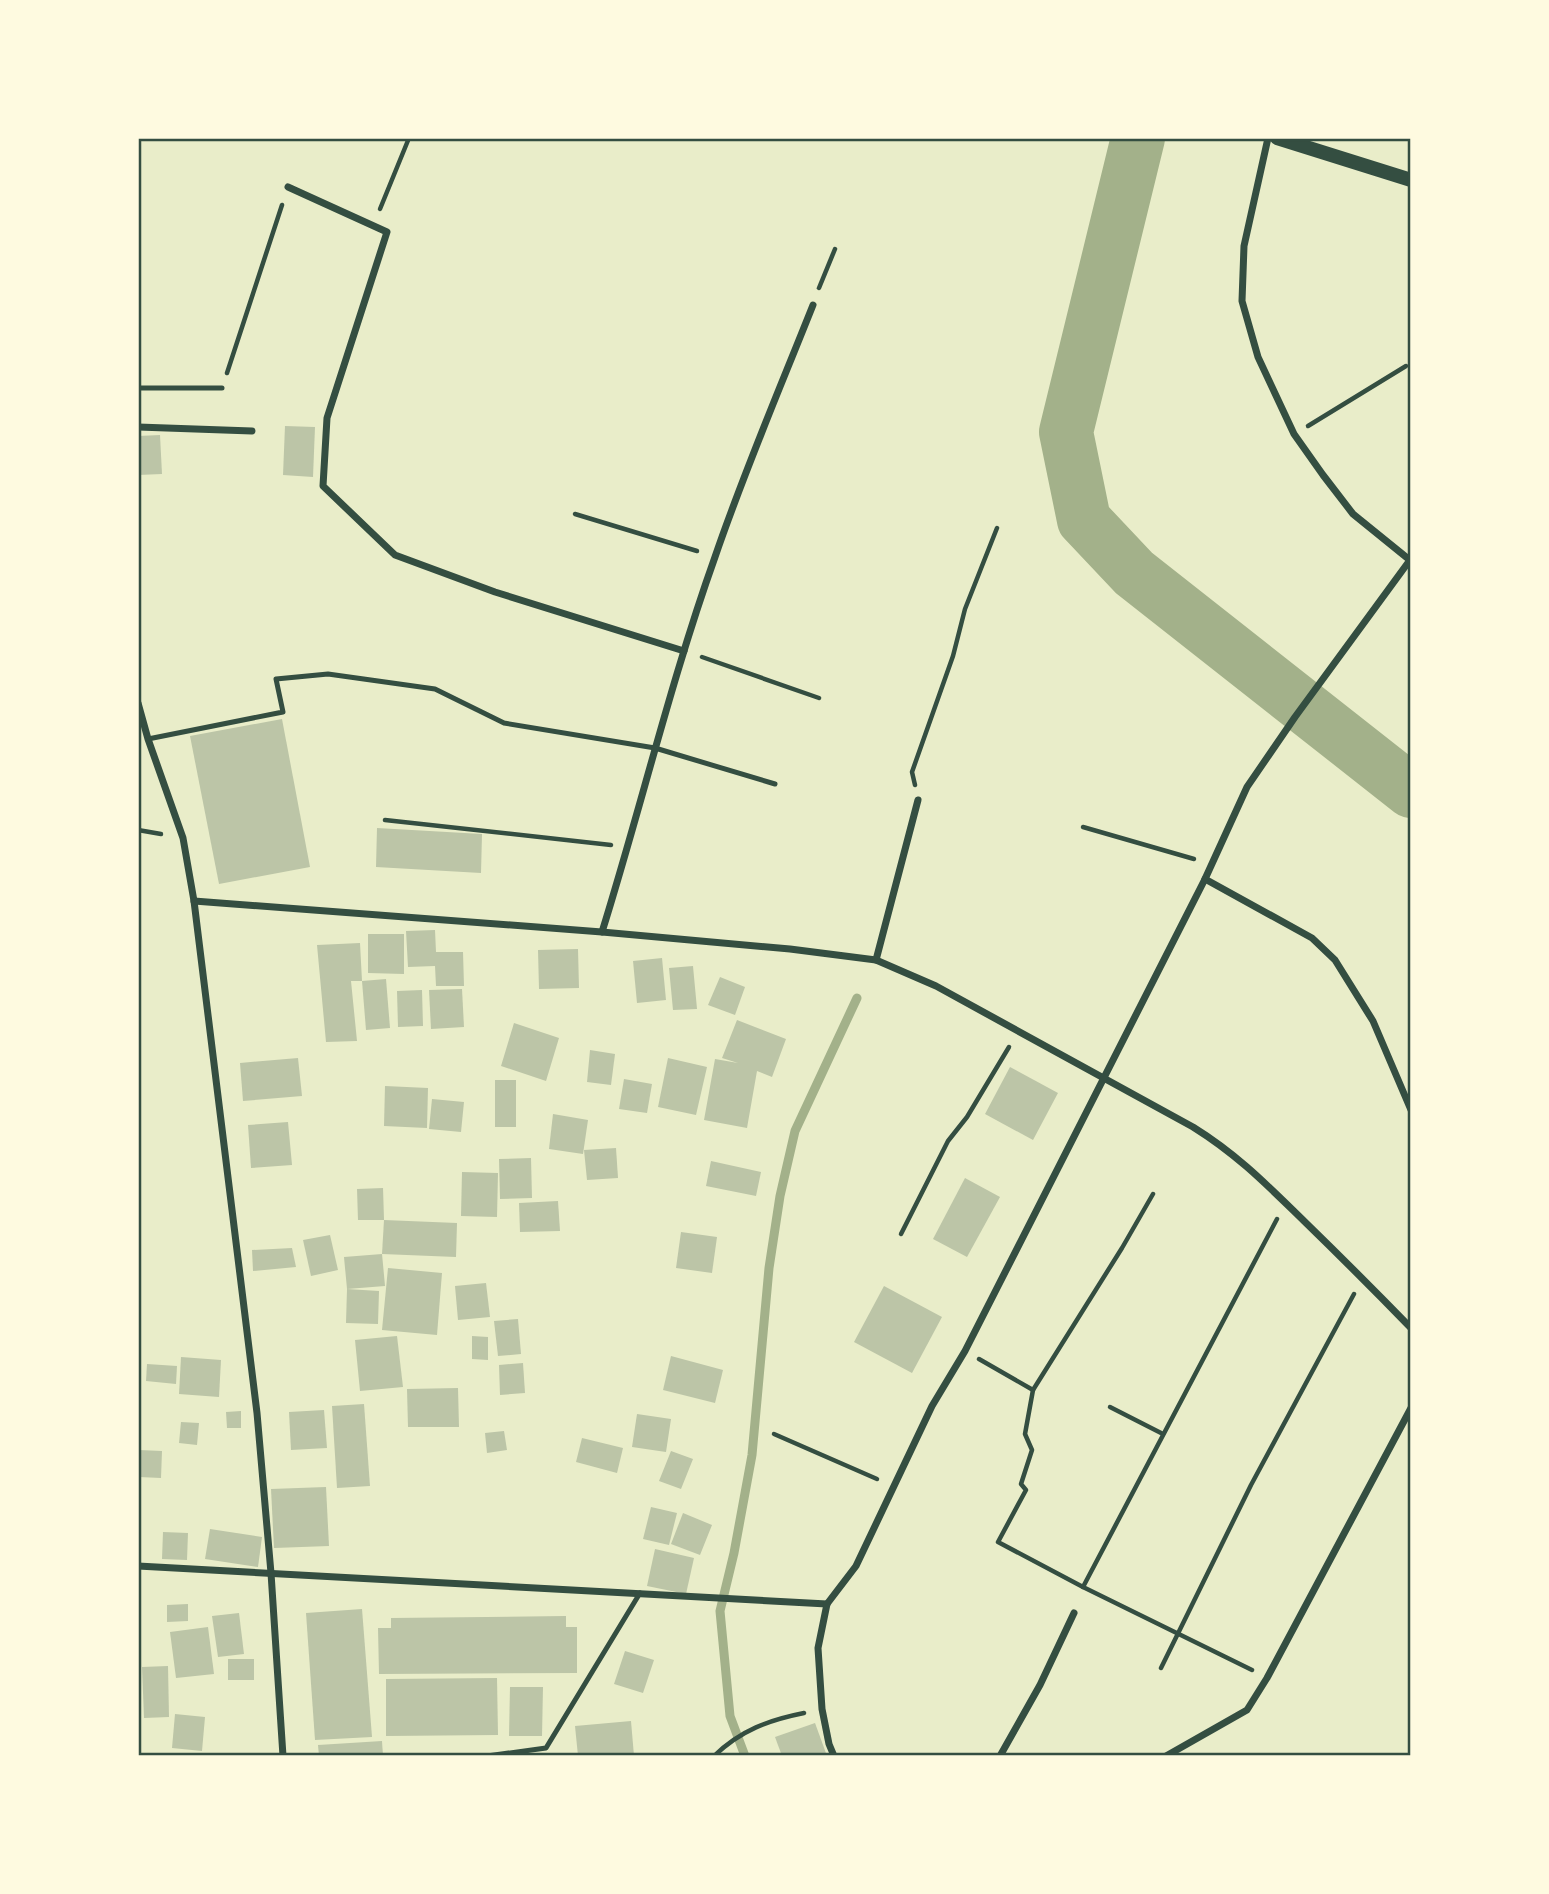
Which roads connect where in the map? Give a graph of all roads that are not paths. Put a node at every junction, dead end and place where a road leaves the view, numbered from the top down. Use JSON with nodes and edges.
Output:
{"nodes":[{"id":1,"x":1268,"y":138,"type":"edge"},
{"id":2,"x":1277,"y":138,"type":"edge"},
{"id":3,"x":1411,"y":180,"type":"edge"},
{"id":4,"x":288,"y":187,"type":"road end"},
{"id":5,"x":813,"y":305,"type":"road end"},
{"id":6,"x":222,"y":387,"type":"road end"},
{"id":7,"x":138,"y":388,"type":"edge"},
{"id":8,"x":138,"y":427,"type":"edge"},
{"id":9,"x":252,"y":431,"type":"dead end"},
{"id":10,"x":1410,"y":561,"type":"edge"},
{"id":11,"x":684,"y":652,"type":"junction"},
{"id":12,"x":138,"y":703,"type":"edge"},
{"id":13,"x":148,"y":739,"type":"junction"},
{"id":14,"x":655,"y":748,"type":"junction"},
{"id":15,"x":775,"y":784,"type":"dead end"},
{"id":16,"x":918,"y":800,"type":"road end"},
{"id":17,"x":1205,"y":879,"type":"junction"},
{"id":18,"x":194,"y":901,"type":"junction"},
{"id":19,"x":602,"y":932,"type":"junction"},
{"id":20,"x":876,"y":960,"type":"junction"},
{"id":21,"x":1104,"y":1078,"type":"junction"},
{"id":22,"x":1411,"y":1110,"type":"edge"},
{"id":23,"x":1411,"y":1328,"type":"edge"},
{"id":24,"x":1411,"y":1408,"type":"edge"},
{"id":25,"x":138,"y":1566,"type":"edge"},
{"id":26,"x":271,"y":1573,"type":"junction"},
{"id":27,"x":640,"y":1593,"type":"junction"},
{"id":28,"x":827,"y":1604,"type":"junction"},
{"id":29,"x":1074,"y":1613,"type":"dead end"},
{"id":30,"x":283,"y":1756,"type":"edge"},
{"id":31,"x":486,"y":1756,"type":"edge"},
{"id":32,"x":834,"y":1756,"type":"edge"},
{"id":33,"x":1000,"y":1756,"type":"edge"},
{"id":34,"x":1166,"y":1756,"type":"edge"}],
"edges":[{"from":1,"to":10,"type":"street"},
{"from":2,"to":3,"type":"main road"},
{"from":4,"to":11,"type":"street"},
{"from":5,"to":11,"type":"street"},
{"from":6,"to":7,"type":"lane"},
{"from":8,"to":9,"type":"street"},
{"from":10,"to":17,"type":"street"},
{"from":11,"to":14,"type":"street"},
{"from":12,"to":13,"type":"street"},
{"from":13,"to":14,"type":"lane"},
{"from":13,"to":18,"type":"street"},
{"from":14,"to":15,"type":"lane"},
{"from":14,"to":19,"type":"street"},
{"from":16,"to":20,"type":"street"},
{"from":17,"to":21,"type":"street"},
{"from":17,"to":22,"type":"street"},
{"from":18,"to":19,"type":"street"},
{"from":18,"to":26,"type":"street"},
{"from":19,"to":20,"type":"street"},
{"from":20,"to":21,"type":"street"},
{"from":21,"to":23,"type":"street"},
{"from":21,"to":28,"type":"street"},
{"from":24,"to":34,"type":"street"},
{"from":25,"to":26,"type":"street"},
{"from":26,"to":27,"type":"street"},
{"from":26,"to":30,"type":"street"},
{"from":27,"to":28,"type":"street"},
{"from":27,"to":31,"type":"lane"},
{"from":28,"to":32,"type":"street"},
{"from":29,"to":33,"type":"street"}]}
